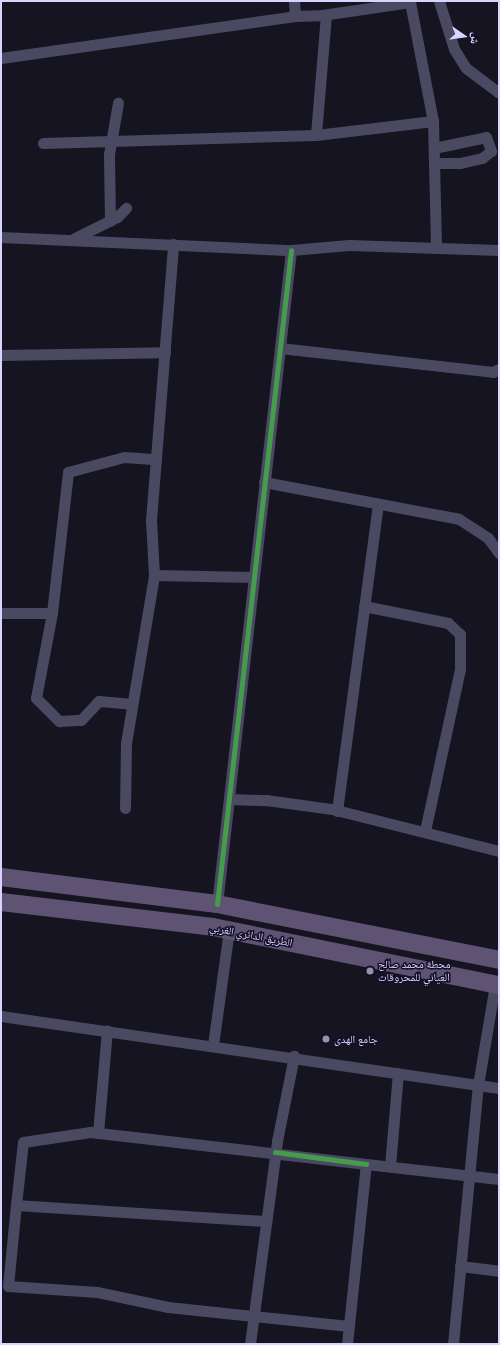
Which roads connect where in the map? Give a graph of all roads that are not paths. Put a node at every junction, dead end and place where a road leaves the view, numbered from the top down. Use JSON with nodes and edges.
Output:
{"nodes":[{"id":1,"x":294,"y":1,"type":"edge"},
{"id":2,"x":439,"y":1,"type":"edge"},
{"id":3,"x":410,"y":2,"type":"edge"},
{"id":4,"x":322,"y":15,"type":"junction"},
{"id":5,"x":294,"y":16,"type":"junction"},
{"id":6,"x":1,"y":58,"type":"edge"},
{"id":7,"x":499,"y":93,"type":"edge"},
{"id":8,"x":118,"y":103,"type":"dead end"},
{"id":9,"x":433,"y":121,"type":"junction"},
{"id":10,"x":316,"y":135,"type":"junction"},
{"id":11,"x":111,"y":142,"type":"junction"},
{"id":12,"x":43,"y":143,"type":"dead end"},
{"id":13,"x":434,"y":148,"type":"junction"},
{"id":14,"x":435,"y":163,"type":"junction"},
{"id":15,"x":126,"y":208,"type":"dead end"},
{"id":16,"x":110,"y":221,"type":"junction"},
{"id":17,"x":1,"y":237,"type":"edge"},
{"id":18,"x":71,"y":240,"type":"junction"},
{"id":19,"x":173,"y":244,"type":"junction"},
{"id":20,"x":436,"y":248,"type":"junction"},
{"id":21,"x":290,"y":250,"type":"junction"},
{"id":22,"x":499,"y":250,"type":"edge"},
{"id":23,"x":280,"y":348,"type":"junction"},
{"id":24,"x":165,"y":352,"type":"junction"},
{"id":25,"x":1,"y":355,"type":"edge"},
{"id":26,"x":497,"y":374,"type":"edge"},
{"id":27,"x":156,"y":459,"type":"junction"},
{"id":28,"x":264,"y":482,"type":"junction"},
{"id":29,"x":378,"y":505,"type":"junction"},
{"id":30,"x":499,"y":553,"type":"edge"},
{"id":31,"x":154,"y":575,"type":"junction"},
{"id":32,"x":254,"y":577,"type":"junction"},
{"id":33,"x":364,"y":606,"type":"junction"},
{"id":34,"x":1,"y":612,"type":"edge"},
{"id":35,"x":52,"y":613,"type":"junction"},
{"id":36,"x":132,"y":704,"type":"junction"},
{"id":37,"x":229,"y":799,"type":"junction"},
{"id":38,"x":125,"y":808,"type":"dead end"},
{"id":39,"x":337,"y":810,"type":"junction"},
{"id":40,"x":425,"y":831,"type":"junction"},
{"id":41,"x":499,"y":851,"type":"edge"},
{"id":42,"x":1,"y":877,"type":"edge"},
{"id":43,"x":1,"y":902,"type":"edge"},
{"id":44,"x":217,"y":904,"type":"junction"},
{"id":45,"x":229,"y":930,"type":"junction"},
{"id":46,"x":369,"y":934,"type":"junction"},
{"id":47,"x":364,"y":958,"type":"junction"},
{"id":48,"x":499,"y":960,"type":"edge"},
{"id":49,"x":497,"y":984,"type":"edge"},
{"id":50,"x":1,"y":1016,"type":"edge"},
{"id":51,"x":107,"y":1030,"type":"junction"},
{"id":52,"x":213,"y":1045,"type":"junction"},
{"id":53,"x":294,"y":1056,"type":"junction"},
{"id":54,"x":398,"y":1073,"type":"junction"},
{"id":55,"x":478,"y":1085,"type":"junction"},
{"id":56,"x":499,"y":1088,"type":"edge"},
{"id":57,"x":98,"y":1133,"type":"junction"},
{"id":58,"x":275,"y":1152,"type":"junction"},
{"id":59,"x":366,"y":1164,"type":"junction"},
{"id":60,"x":390,"y":1166,"type":"junction"},
{"id":61,"x":469,"y":1174,"type":"junction"},
{"id":62,"x":499,"y":1179,"type":"edge"},
{"id":63,"x":16,"y":1205,"type":"junction"},
{"id":64,"x":266,"y":1221,"type":"junction"},
{"id":65,"x":460,"y":1266,"type":"junction"},
{"id":66,"x":499,"y":1271,"type":"edge"},
{"id":67,"x":254,"y":1313,"type":"junction"},
{"id":68,"x":349,"y":1326,"type":"junction"},
{"id":69,"x":250,"y":1344,"type":"edge"},
{"id":70,"x":347,"y":1344,"type":"edge"},
{"id":71,"x":453,"y":1344,"type":"edge"}],
"edges":[{"from":1,"to":5,"type":"street"},
{"from":2,"to":7,"type":"street"},
{"from":3,"to":4,"type":"street"},
{"from":3,"to":9,"type":"street"},
{"from":4,"to":5,"type":"street"},
{"from":4,"to":10,"type":"street"},
{"from":5,"to":6,"type":"street"},
{"from":8,"to":11,"type":"street"},
{"from":9,"to":10,"type":"street"},
{"from":9,"to":13,"type":"street"},
{"from":10,"to":11,"type":"street"},
{"from":11,"to":12,"type":"street"},
{"from":11,"to":16,"type":"street"},
{"from":13,"to":14,"type":"street"},
{"from":13,"to":14,"type":"street"},
{"from":14,"to":20,"type":"street"},
{"from":15,"to":16,"type":"street"},
{"from":16,"to":18,"type":"street"},
{"from":17,"to":18,"type":"street"},
{"from":18,"to":19,"type":"street"},
{"from":19,"to":21,"type":"street"},
{"from":19,"to":24,"type":"street"},
{"from":20,"to":21,"type":"street"},
{"from":20,"to":22,"type":"street"},
{"from":21,"to":23,"type":"street"},
{"from":23,"to":26,"type":"street"},
{"from":23,"to":28,"type":"street"},
{"from":24,"to":25,"type":"street"},
{"from":24,"to":27,"type":"street"},
{"from":27,"to":31,"type":"street"},
{"from":27,"to":35,"type":"street"},
{"from":28,"to":29,"type":"street"},
{"from":28,"to":32,"type":"street"},
{"from":29,"to":30,"type":"street"},
{"from":29,"to":33,"type":"street"},
{"from":31,"to":32,"type":"street"},
{"from":31,"to":36,"type":"street"},
{"from":32,"to":37,"type":"street"},
{"from":33,"to":39,"type":"street"},
{"from":33,"to":40,"type":"street"},
{"from":34,"to":35,"type":"street"},
{"from":35,"to":36,"type":"street"},
{"from":36,"to":38,"type":"street"},
{"from":37,"to":39,"type":"street"},
{"from":37,"to":44,"type":"street"},
{"from":39,"to":40,"type":"street"},
{"from":40,"to":41,"type":"street"},
{"from":42,"to":44,"type":"main road"},
{"from":43,"to":45,"type":"main road","name":"الطريق الدائري الغربي"},
{"from":44,"to":46,"type":"main road"},
{"from":45,"to":47,"type":"main road","name":"الطريق الدائري الغربي"},
{"from":45,"to":52,"type":"street"},
{"from":46,"to":47,"type":"main road"},
{"from":46,"to":48,"type":"main road"},
{"from":47,"to":49,"type":"main road","name":"الطريق الدائري الغربي"},
{"from":49,"to":55,"type":"street"},
{"from":50,"to":51,"type":"street"},
{"from":51,"to":52,"type":"street"},
{"from":51,"to":57,"type":"street"},
{"from":52,"to":53,"type":"street"},
{"from":53,"to":54,"type":"street"},
{"from":53,"to":58,"type":"street"},
{"from":54,"to":55,"type":"street"},
{"from":54,"to":60,"type":"street"},
{"from":55,"to":56,"type":"street"},
{"from":55,"to":61,"type":"street"},
{"from":57,"to":58,"type":"street"},
{"from":57,"to":63,"type":"street"},
{"from":58,"to":59,"type":"street"},
{"from":58,"to":64,"type":"street"},
{"from":59,"to":60,"type":"street"},
{"from":59,"to":68,"type":"street"},
{"from":60,"to":61,"type":"street"},
{"from":61,"to":62,"type":"street"},
{"from":61,"to":65,"type":"street"},
{"from":63,"to":64,"type":"street"},
{"from":63,"to":67,"type":"street"},
{"from":64,"to":67,"type":"street"},
{"from":65,"to":66,"type":"street"},
{"from":65,"to":71,"type":"street"},
{"from":67,"to":68,"type":"street"},
{"from":67,"to":69,"type":"street"},
{"from":68,"to":70,"type":"street"}]}
